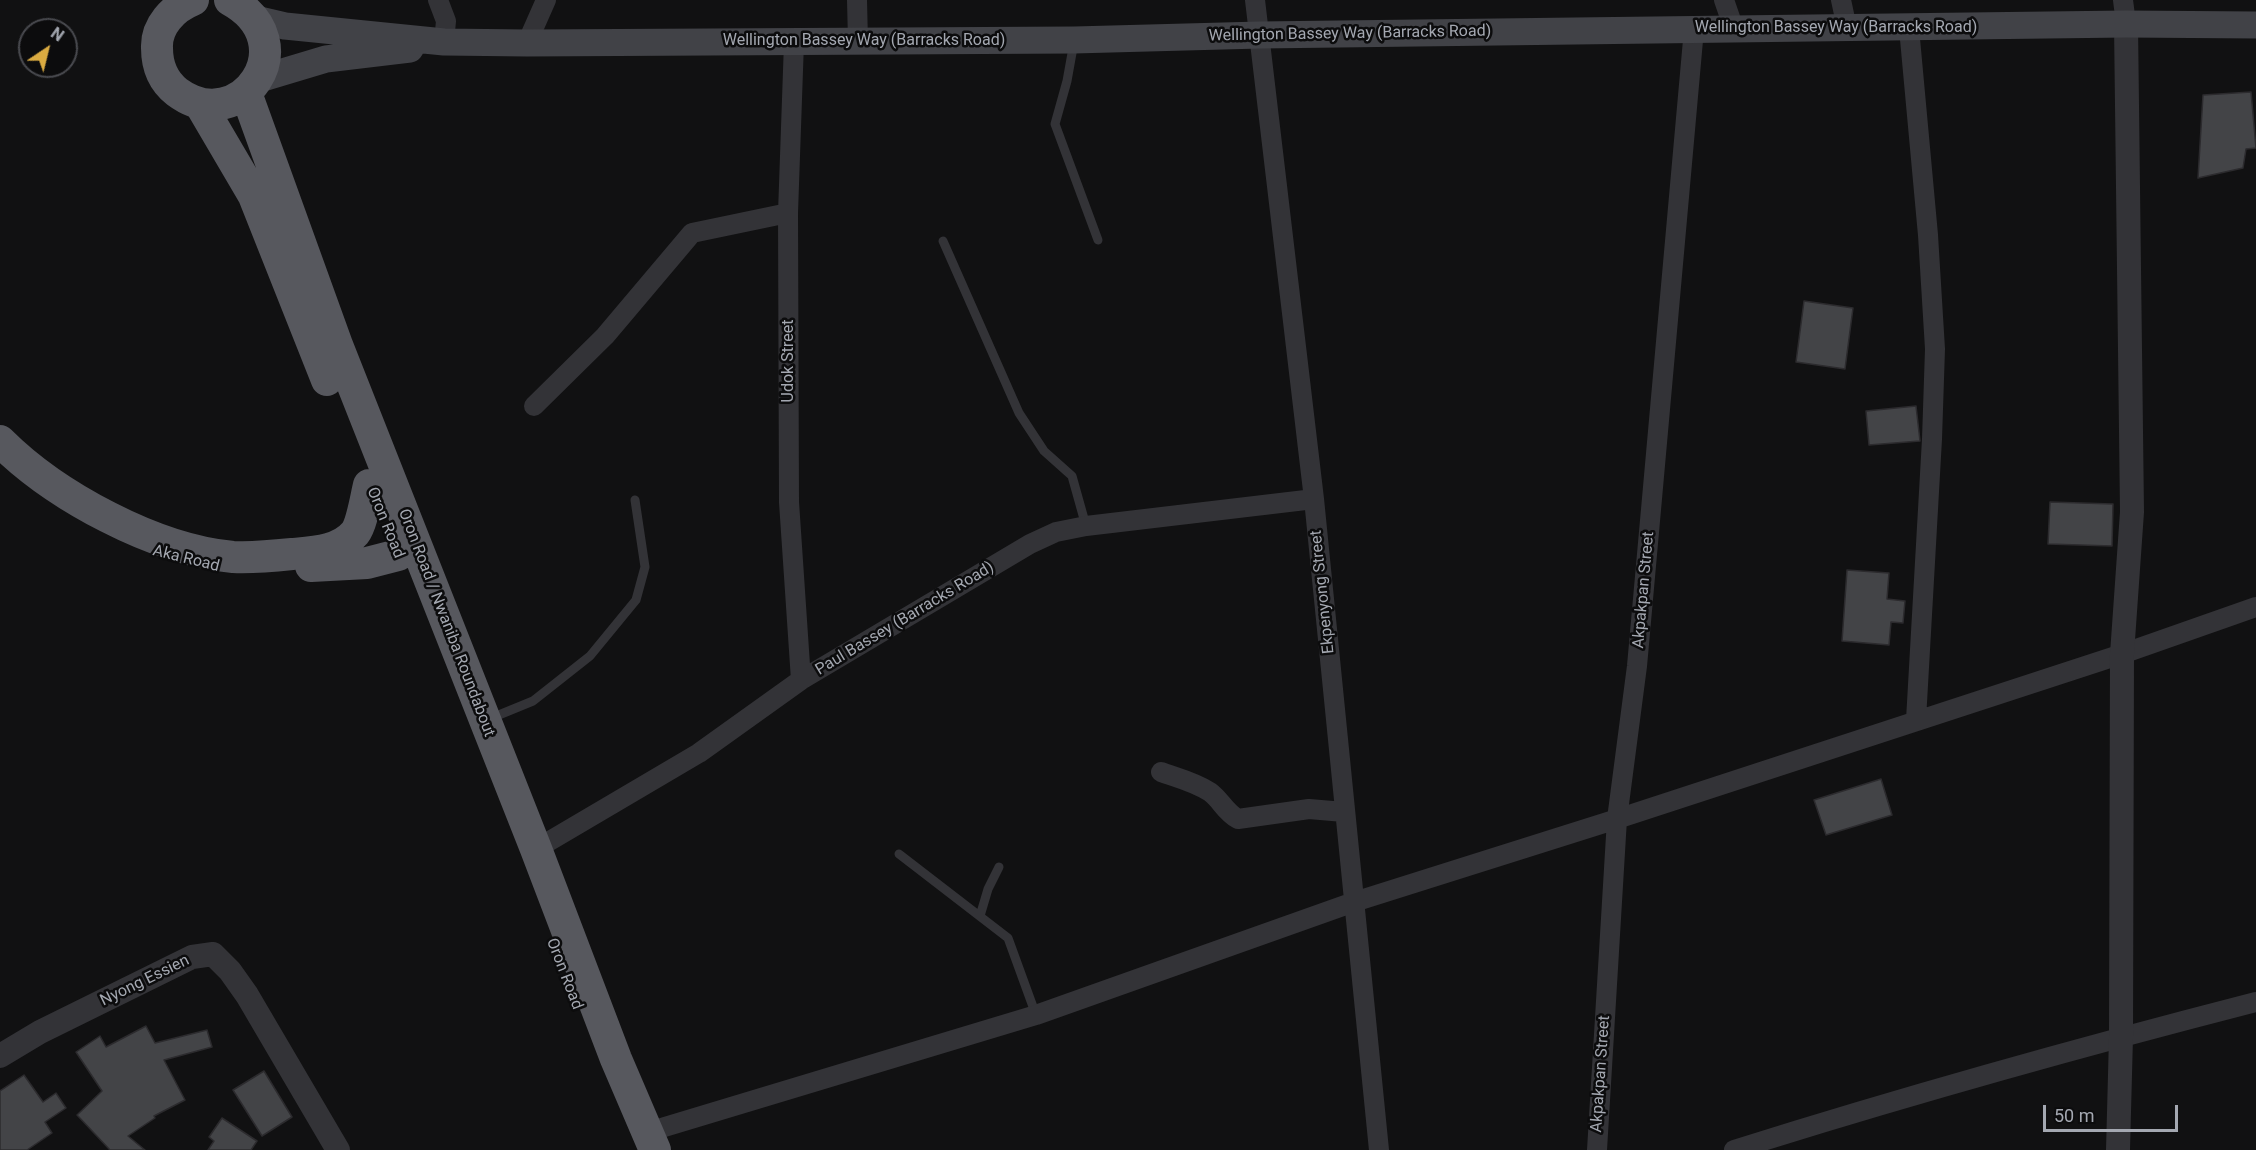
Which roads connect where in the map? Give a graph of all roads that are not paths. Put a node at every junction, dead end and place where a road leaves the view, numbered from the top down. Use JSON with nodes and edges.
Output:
{"nodes":[{"id":1,"x":230,"y":0,"type":"edge"},
{"id":2,"x":438,"y":0,"type":"edge"},
{"id":3,"x":546,"y":0,"type":"edge"},
{"id":4,"x":857,"y":0,"type":"edge"},
{"id":5,"x":1255,"y":0,"type":"edge"},
{"id":6,"x":1724,"y":0,"type":"edge"},
{"id":7,"x":1841,"y":0,"type":"edge"},
{"id":8,"x":176,"y":5,"type":"edge"},
{"id":9,"x":2124,"y":12,"type":"edge"},
{"id":10,"x":255,"y":20,"type":"junction"},
{"id":11,"x":2256,"y":25,"type":"edge"},
{"id":12,"x":1847,"y":28,"type":"junction"},
{"id":13,"x":1909,"y":28,"type":"junction"},
{"id":14,"x":1694,"y":29,"type":"junction"},
{"id":15,"x":1734,"y":29,"type":"junction"},
{"id":16,"x":1260,"y":35,"type":"junction"},
{"id":17,"x":1074,"y":40,"type":"junction"},
{"id":18,"x":858,"y":41,"type":"junction"},
{"id":19,"x":444,"y":42,"type":"junction"},
{"id":20,"x":794,"y":42,"type":"junction"},
{"id":21,"x":527,"y":43,"type":"junction"},
{"id":22,"x":251,"y":87,"type":"junction"},
{"id":23,"x":200,"y":104,"type":"junction"},
{"id":24,"x":788,"y":213,"type":"junction"},
{"id":25,"x":1098,"y":240,"type":"dead end"},
{"id":26,"x":943,"y":241,"type":"dead end"},
{"id":27,"x":534,"y":406,"type":"dead end"},
{"id":28,"x":0,"y":441,"type":"edge"},
{"id":29,"x":0,"y":459,"type":"edge"},
{"id":30,"x":369,"y":485,"type":"junction"},
{"id":31,"x":1314,"y":499,"type":"junction"},
{"id":32,"x":635,"y":500,"type":"dead end"},
{"id":33,"x":1086,"y":526,"type":"junction"},
{"id":34,"x":398,"y":555,"type":"junction"},
{"id":35,"x":2256,"y":607,"type":"edge"},
{"id":36,"x":2122,"y":654,"type":"junction"},
{"id":37,"x":801,"y":680,"type":"junction"},
{"id":38,"x":1916,"y":720,"type":"junction"},
{"id":39,"x":484,"y":721,"type":"junction"},
{"id":40,"x":1161,"y":772,"type":"dead end"},
{"id":41,"x":1344,"y":812,"type":"junction"},
{"id":42,"x":1617,"y":819,"type":"junction"},
{"id":43,"x":536,"y":849,"type":"junction"},
{"id":44,"x":899,"y":854,"type":"dead end"},
{"id":45,"x":999,"y":867,"type":"dead end"},
{"id":46,"x":1354,"y":902,"type":"junction"},
{"id":47,"x":980,"y":916,"type":"junction"},
{"id":48,"x":2256,"y":1002,"type":"edge"},
{"id":49,"x":1036,"y":1015,"type":"junction"},
{"id":50,"x":2121,"y":1037,"type":"junction"},
{"id":51,"x":0,"y":1056,"type":"edge"},
{"id":52,"x":645,"y":1144,"type":"edge"},
{"id":53,"x":329,"y":1146,"type":"edge"},
{"id":54,"x":1379,"y":1150,"type":"edge"},
{"id":55,"x":1597,"y":1150,"type":"edge"},
{"id":56,"x":1734,"y":1150,"type":"edge"},
{"id":57,"x":2118,"y":1150,"type":"edge"}],
"edges":[{"from":1,"to":10,"type":"highway"},
{"from":2,"to":19,"type":"street"},
{"from":3,"to":21,"type":"street"},
{"from":4,"to":18,"type":"street"},
{"from":5,"to":16,"type":"street","name":"Ekpenyong Street"},
{"from":6,"to":15,"type":"street"},
{"from":7,"to":12,"type":"street"},
{"from":8,"to":23,"type":"highway"},
{"from":9,"to":11,"type":"main road","name":"Wellington Bassey Way (Barracks Road)"},
{"from":9,"to":13,"type":"main road","name":"Wellington Bassey Way (Barracks Road)"},
{"from":9,"to":36,"type":"street"},
{"from":10,"to":19,"type":"main road"},
{"from":10,"to":22,"type":"highway"},
{"from":12,"to":13,"type":"main road","name":"Wellington Bassey Way (Barracks Road)"},
{"from":12,"to":15,"type":"main road","name":"Wellington Bassey Way (Barracks Road)"},
{"from":13,"to":38,"type":"street"},
{"from":14,"to":15,"type":"main road","name":"Wellington Bassey Way (Barracks Road)"},
{"from":14,"to":16,"type":"main road","name":"Wellington Bassey Way (Barracks Road)"},
{"from":14,"to":42,"type":"street","name":"Akpakpan Street"},
{"from":16,"to":17,"type":"main road","name":"Wellington Bassey Way (Barracks Road)"},
{"from":16,"to":31,"type":"street","name":"Ekpenyong Street"},
{"from":17,"to":18,"type":"main road","name":"Wellington Bassey Way (Barracks Road)"},
{"from":17,"to":25,"type":"lane"},
{"from":18,"to":20,"type":"main road","name":"Wellington Bassey Way (Barracks Road)"},
{"from":19,"to":21,"type":"main road","name":"Wellington Bassey Way (Barracks Road)"},
{"from":19,"to":22,"type":"main road"},
{"from":20,"to":21,"type":"main road","name":"Wellington Bassey Way (Barracks Road)"},
{"from":20,"to":24,"type":"street","name":"Udok Street"},
{"from":22,"to":23,"type":"highway"},
{"from":22,"to":39,"type":"highway","name":"Oron Road / Nwaniba Roundabout"},
{"from":23,"to":30,"type":"highway","name":"Oron Road"},
{"from":24,"to":27,"type":"street"},
{"from":24,"to":37,"type":"street","name":"Udok Street"},
{"from":26,"to":33,"type":"lane"},
{"from":28,"to":30,"type":"highway"},
{"from":29,"to":34,"type":"highway","name":"Aka Road"},
{"from":30,"to":34,"type":"highway","name":"Oron Road"},
{"from":31,"to":33,"type":"street","name":"Paul Bassey (Barracks Road)"},
{"from":31,"to":41,"type":"street","name":"Ekpenyong Street"},
{"from":32,"to":39,"type":"lane"},
{"from":33,"to":37,"type":"street","name":"Paul Bassey (Barracks Road)"},
{"from":34,"to":52,"type":"highway","name":"Oron Road"},
{"from":35,"to":36,"type":"street"},
{"from":36,"to":38,"type":"street"},
{"from":36,"to":50,"type":"street"},
{"from":37,"to":43,"type":"street","name":"Paul Bassey (Barracks Road)"},
{"from":38,"to":42,"type":"street"},
{"from":39,"to":43,"type":"highway","name":"Oron Road / Nwaniba Roundabout"},
{"from":40,"to":41,"type":"street"},
{"from":41,"to":46,"type":"street","name":"Ekpenyong Street"},
{"from":42,"to":46,"type":"street"},
{"from":42,"to":55,"type":"street","name":"Akpakpan Street"},
{"from":43,"to":52,"type":"highway","name":"Oron Road / Nwaniba Roundabout"},
{"from":44,"to":47,"type":"lane"},
{"from":45,"to":47,"type":"lane"},
{"from":46,"to":49,"type":"street"},
{"from":46,"to":54,"type":"street","name":"Ekpenyong Street"},
{"from":47,"to":49,"type":"lane"},
{"from":48,"to":50,"type":"street"},
{"from":49,"to":52,"type":"street"},
{"from":50,"to":56,"type":"street"},
{"from":50,"to":57,"type":"street"},
{"from":51,"to":53,"type":"street","name":"Nyong Essien"}]}
